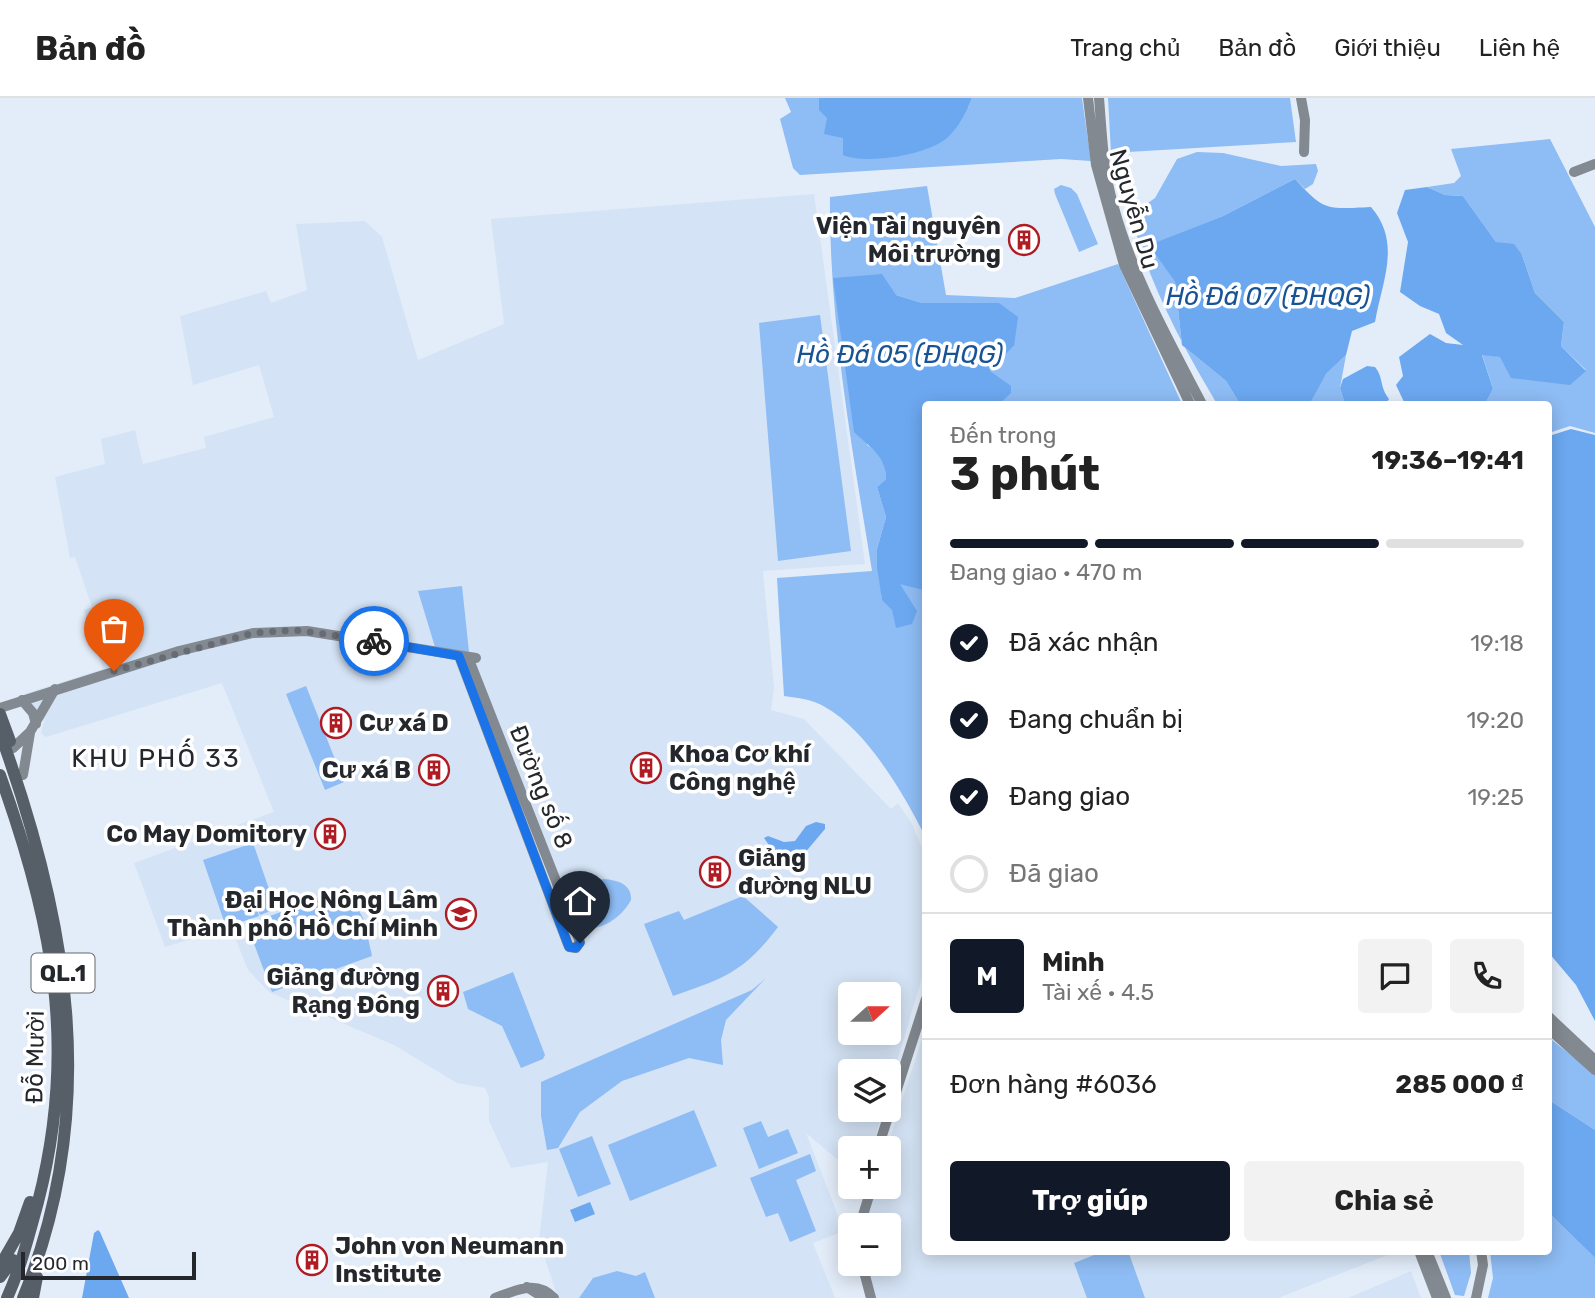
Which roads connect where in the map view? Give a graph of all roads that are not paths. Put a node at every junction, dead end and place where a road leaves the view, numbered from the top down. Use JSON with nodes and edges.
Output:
{"nodes":[{"id":1,"x":1088,"y":98,"type":"edge"},
{"id":2,"x":1099,"y":98,"type":"edge"},
{"id":3,"x":1301,"y":98,"type":"edge"},
{"id":4,"x":1304,"y":152,"type":"dead end"},
{"id":5,"x":1100,"y":164,"type":"junction"},
{"id":6,"x":1595,"y":164,"type":"edge"},
{"id":7,"x":1574,"y":172,"type":"dead end"},
{"id":8,"x":1189,"y":401,"type":"edge"},
{"id":9,"x":1200,"y":401,"type":"edge"},
{"id":10,"x":55,"y":690,"type":"junction"},
{"id":11,"x":22,"y":700,"type":"junction"},
{"id":12,"x":1,"y":708,"type":"edge"},
{"id":13,"x":33,"y":728,"type":"junction"},
{"id":14,"x":0,"y":733,"type":"edge"},
{"id":15,"x":6,"y":750,"type":"edge"},
{"id":16,"x":0,"y":775,"type":"edge"},
{"id":17,"x":23,"y":775,"type":"junction"},
{"id":18,"x":0,"y":791,"type":"edge"},
{"id":19,"x":517,"y":800,"type":"junction"},
{"id":20,"x":922,"y":1011,"type":"edge"},
{"id":21,"x":1552,"y":1027,"type":"edge"},
{"id":22,"x":1552,"y":1028,"type":"edge"},
{"id":23,"x":922,"y":1032,"type":"edge"},
{"id":24,"x":53,"y":1049,"type":"junction"},
{"id":25,"x":1595,"y":1059,"type":"edge"},
{"id":26,"x":1595,"y":1070,"type":"edge"},
{"id":27,"x":58,"y":1074,"type":"junction"},
{"id":28,"x":882,"y":1136,"type":"edge"},
{"id":29,"x":889,"y":1136,"type":"edge"},
{"id":30,"x":53,"y":1202,"type":"junction"},
{"id":31,"x":44,"y":1242,"type":"junction"},
{"id":32,"x":26,"y":1249,"type":"junction"},
{"id":33,"x":1421,"y":1255,"type":"edge"},
{"id":34,"x":1429,"y":1255,"type":"edge"},
{"id":35,"x":1482,"y":1255,"type":"edge"},
{"id":36,"x":0,"y":1266,"type":"edge"},
{"id":37,"x":859,"y":1276,"type":"edge"},
{"id":38,"x":865,"y":1276,"type":"edge"},
{"id":39,"x":0,"y":1277,"type":"edge"},
{"id":40,"x":527,"y":1286,"type":"junction"},
{"id":41,"x":7,"y":1298,"type":"edge"},
{"id":42,"x":30,"y":1298,"type":"edge"},
{"id":43,"x":495,"y":1298,"type":"edge"},
{"id":44,"x":544,"y":1298,"type":"edge"},
{"id":45,"x":554,"y":1298,"type":"edge"},
{"id":46,"x":864,"y":1298,"type":"edge"},
{"id":47,"x":871,"y":1298,"type":"edge"},
{"id":48,"x":1437,"y":1298,"type":"edge"},
{"id":49,"x":1446,"y":1298,"type":"edge"},
{"id":50,"x":1476,"y":1298,"type":"edge"}],
"edges":[{"from":1,"to":5,"type":"street","name":"Nguyễn Du"},
{"from":2,"to":5,"type":"street","name":"Nguyễn Du"},
{"from":3,"to":4,"type":"street"},
{"from":5,"to":8,"type":"street","name":"Nguyễn Du"},
{"from":5,"to":9,"type":"street","name":"Nguyễn Du"},
{"from":6,"to":7,"type":"street"},
{"from":10,"to":11,"type":"street"},
{"from":10,"to":13,"type":"street"},
{"from":10,"to":19,"type":"street","name":"Đường số 8"},
{"from":11,"to":12,"type":"street"},
{"from":11,"to":13,"type":"street"},
{"from":12,"to":15,"type":"highway","name":"Đỗ Mười","number":"QL.1"},
{"from":13,"to":15,"type":"street"},
{"from":13,"to":17,"type":"street"},
{"from":14,"to":15,"type":"highway","name":"Đỗ Mười","number":"QL.1"},
{"from":15,"to":17,"type":"highway","name":"Đỗ Mười","number":"QL.1"},
{"from":15,"to":30,"type":"highway","number":"QL.1"},
{"from":16,"to":27,"type":"highway","name":"Đỗ Mười","number":"QL.1"},
{"from":17,"to":30,"type":"highway","name":"Đỗ Mười","number":"QL.1"},
{"from":18,"to":24,"type":"highway","name":"Đỗ Mười","number":"QL.1"},
{"from":19,"to":19,"type":"street","name":"Đường số 8"},
{"from":20,"to":28,"type":"street"},
{"from":21,"to":25,"type":"street"},
{"from":22,"to":26,"type":"street"},
{"from":23,"to":29,"type":"street"},
{"from":24,"to":27,"type":"highway"},
{"from":24,"to":36,"type":"highway","name":"Đỗ Mười","number":"QL.1"},
{"from":27,"to":32,"type":"highway","name":"Đỗ Mười","number":"QL.1"},
{"from":30,"to":31,"type":"highway","name":"Đỗ Mười","number":"QL.1"},
{"from":31,"to":42,"type":"highway","name":"Đỗ Mười","number":"QL.1"},
{"from":31,"to":42,"type":"highway","name":"Đỗ Mười","number":"QL.1"},
{"from":32,"to":39,"type":"highway"},
{"from":32,"to":41,"type":"highway","name":"Đỗ Mười","number":"QL.1"},
{"from":33,"to":48,"type":"street"},
{"from":34,"to":49,"type":"street"},
{"from":35,"to":50,"type":"street"},
{"from":37,"to":46,"type":"street"},
{"from":38,"to":47,"type":"street"},
{"from":40,"to":43,"type":"street"},
{"from":40,"to":44,"type":"street"},
{"from":40,"to":45,"type":"street"}]}
